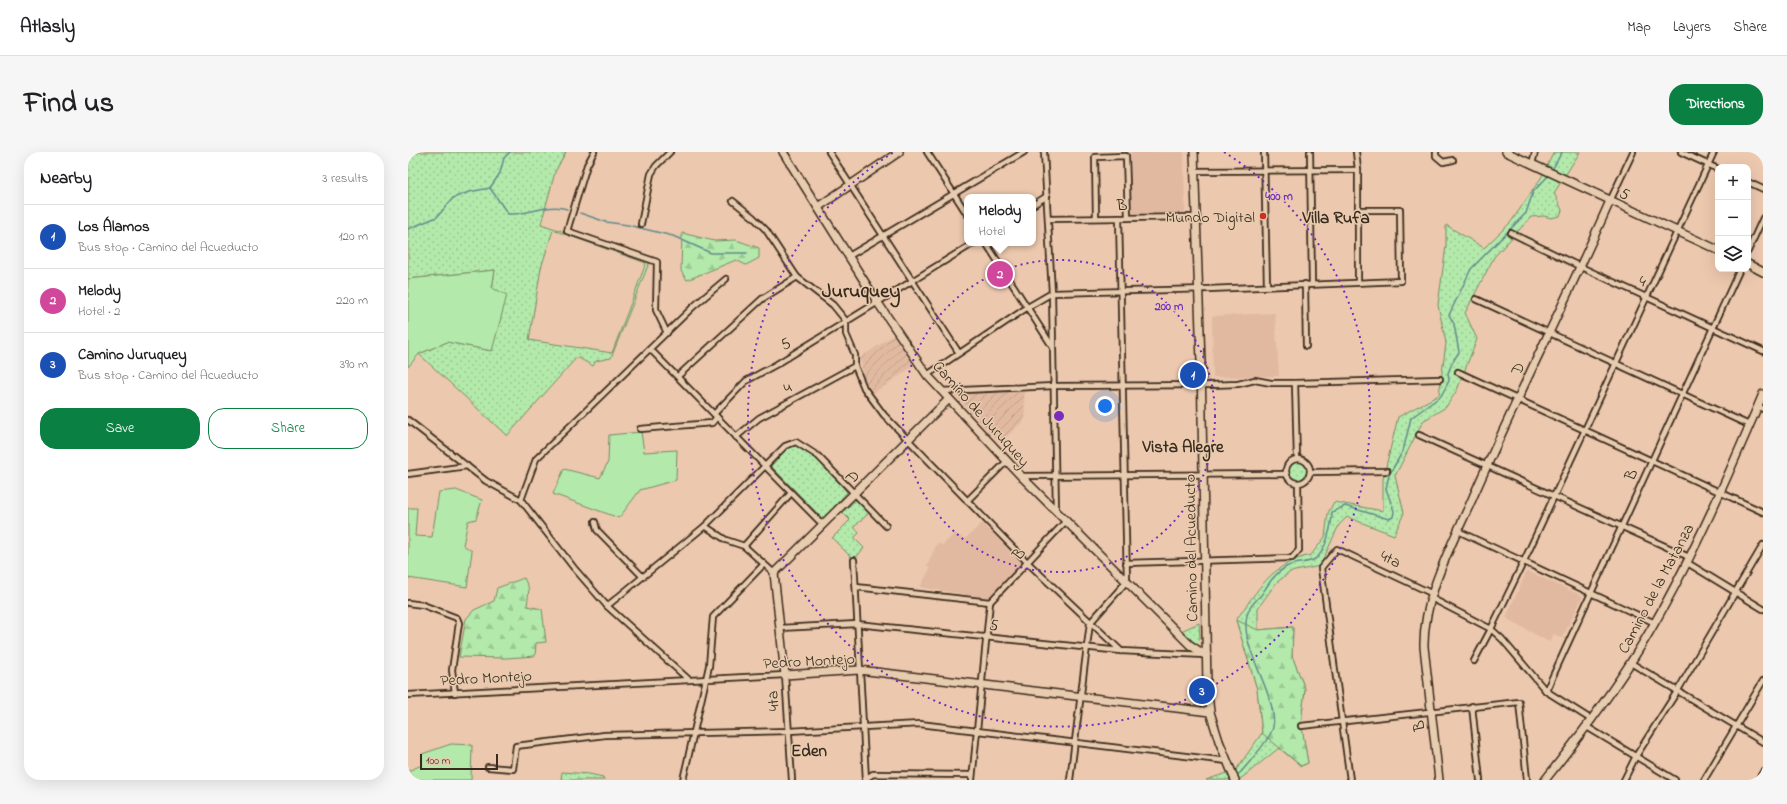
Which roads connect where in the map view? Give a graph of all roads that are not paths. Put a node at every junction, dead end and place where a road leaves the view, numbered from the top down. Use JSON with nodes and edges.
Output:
{"nodes":[{"id":1,"x":594,"y":152,"type":"edge"},
{"id":2,"x":670,"y":152,"type":"edge"},
{"id":3,"x":784,"y":152,"type":"edge"},
{"id":4,"x":829,"y":152,"type":"edge"},
{"id":5,"x":899,"y":152,"type":"edge"},
{"id":6,"x":927,"y":152,"type":"edge"},
{"id":7,"x":1024,"y":152,"type":"edge"},
{"id":8,"x":1044,"y":152,"type":"edge"},
{"id":9,"x":1194,"y":152,"type":"edge"},
{"id":10,"x":1264,"y":152,"type":"edge"},
{"id":11,"x":1310,"y":152,"type":"edge"},
{"id":12,"x":1356,"y":152,"type":"edge"},
{"id":13,"x":1436,"y":152,"type":"edge"},
{"id":14,"x":1506,"y":152,"type":"edge"},
{"id":15,"x":1536,"y":152,"type":"edge"},
{"id":16,"x":1633,"y":152,"type":"edge"},
{"id":17,"x":1681,"y":152,"type":"edge"},
{"id":18,"x":1714,"y":152,"type":"edge"},
{"id":19,"x":1453,"y":160,"type":"dead end"},
{"id":20,"x":1532,"y":164,"type":"junction"},
{"id":21,"x":1708,"y":164,"type":"junction"},
{"id":22,"x":1715,"y":168,"type":"edge"},
{"id":23,"x":1264,"y":170,"type":"junction"},
{"id":24,"x":1358,"y":170,"type":"junction"},
{"id":25,"x":1194,"y":171,"type":"junction"},
{"id":26,"x":1310,"y":171,"type":"junction"},
{"id":27,"x":1751,"y":183,"type":"edge"},
{"id":28,"x":851,"y":185,"type":"junction"},
{"id":29,"x":1763,"y":189,"type":"edge"},
{"id":30,"x":954,"y":194,"type":"junction"},
{"id":31,"x":1047,"y":196,"type":"junction"},
{"id":32,"x":733,"y":201,"type":"dead end"},
{"id":33,"x":1610,"y":201,"type":"junction"},
{"id":34,"x":1036,"y":203,"type":"edge"},
{"id":35,"x":818,"y":207,"type":"junction"},
{"id":36,"x":964,"y":209,"type":"edge"},
{"id":37,"x":1358,"y":210,"type":"junction"},
{"id":38,"x":1196,"y":216,"type":"junction"},
{"id":39,"x":1096,"y":218,"type":"junction"},
{"id":40,"x":1120,"y":218,"type":"junction"},
{"id":41,"x":1128,"y":218,"type":"junction"},
{"id":42,"x":1763,"y":218,"type":"edge"},
{"id":43,"x":1048,"y":219,"type":"junction"},
{"id":44,"x":641,"y":224,"type":"dead end"},
{"id":45,"x":1677,"y":231,"type":"junction"},
{"id":46,"x":1512,"y":233,"type":"dead end"},
{"id":47,"x":883,"y":236,"type":"junction"},
{"id":48,"x":1751,"y":244,"type":"edge"},
{"id":49,"x":969,"y":246,"type":"edge"},
{"id":50,"x":988,"y":246,"type":"edge"},
{"id":51,"x":1715,"y":249,"type":"edge"},
{"id":52,"x":849,"y":256,"type":"junction"},
{"id":53,"x":1751,"y":266,"type":"edge"},
{"id":54,"x":1580,"y":267,"type":"junction"},
{"id":55,"x":1739,"y":272,"type":"edge"},
{"id":56,"x":1763,"y":272,"type":"edge"},
{"id":57,"x":797,"y":277,"type":"junction"},
{"id":58,"x":726,"y":279,"type":"dead end"},
{"id":59,"x":912,"y":282,"type":"junction"},
{"id":60,"x":1358,"y":282,"type":"junction"},
{"id":61,"x":1305,"y":284,"type":"junction"},
{"id":62,"x":1312,"y":284,"type":"junction"},
{"id":63,"x":1267,"y":286,"type":"junction"},
{"id":64,"x":1198,"y":289,"type":"junction"},
{"id":65,"x":1121,"y":291,"type":"junction"},
{"id":66,"x":1052,"y":293,"type":"junction"},
{"id":67,"x":1646,"y":297,"type":"junction"},
{"id":68,"x":1476,"y":299,"type":"dead end"},
{"id":69,"x":878,"y":303,"type":"junction"},
{"id":70,"x":1028,"y":307,"type":"junction"},
{"id":71,"x":846,"y":321,"type":"junction"},
{"id":72,"x":1711,"y":328,"type":"junction"},
{"id":73,"x":667,"y":333,"type":"junction"},
{"id":74,"x":1550,"y":333,"type":"junction"},
{"id":75,"x":1306,"y":346,"type":"dead end"},
{"id":76,"x":1053,"y":347,"type":"junction"},
{"id":77,"x":650,"y":349,"type":"junction"},
{"id":78,"x":1763,"y":351,"type":"edge"},
{"id":79,"x":959,"y":353,"type":"junction"},
{"id":80,"x":1614,"y":362,"type":"junction"},
{"id":81,"x":855,"y":366,"type":"junction"},
{"id":82,"x":1458,"y":372,"type":"dead end"},
{"id":83,"x":927,"y":375,"type":"junction"},
{"id":84,"x":678,"y":376,"type":"junction"},
{"id":85,"x":1440,"y":379,"type":"dead end"},
{"id":86,"x":1295,"y":383,"type":"junction"},
{"id":87,"x":1124,"y":385,"type":"junction"},
{"id":88,"x":1201,"y":385,"type":"junction"},
{"id":89,"x":1054,"y":386,"type":"junction"},
{"id":90,"x":941,"y":391,"type":"junction"},
{"id":91,"x":1682,"y":393,"type":"junction"},
{"id":92,"x":1763,"y":394,"type":"edge"},
{"id":93,"x":1517,"y":398,"type":"junction"},
{"id":94,"x":949,"y":399,"type":"junction"},
{"id":95,"x":1760,"y":408,"type":"edge"},
{"id":96,"x":715,"y":415,"type":"junction"},
{"id":97,"x":408,"y":420,"type":"edge"},
{"id":98,"x":1749,"y":425,"type":"junction"},
{"id":99,"x":640,"y":428,"type":"dead end"},
{"id":100,"x":1584,"y":428,"type":"junction"},
{"id":101,"x":1419,"y":435,"type":"dead end"},
{"id":102,"x":736,"y":436,"type":"junction"},
{"id":103,"x":908,"y":440,"type":"junction"},
{"id":104,"x":1297,"y":459,"type":"junction"},
{"id":105,"x":1652,"y":460,"type":"junction"},
{"id":106,"x":1007,"y":461,"type":"junction"},
{"id":107,"x":764,"y":465,"type":"junction"},
{"id":108,"x":1486,"y":465,"type":"junction"},
{"id":109,"x":467,"y":466,"type":"junction"},
{"id":110,"x":1387,"y":471,"type":"dead end"},
{"id":111,"x":1310,"y":472,"type":"junction"},
{"id":112,"x":1202,"y":473,"type":"junction"},
{"id":113,"x":408,"y":474,"type":"edge"},
{"id":114,"x":1125,"y":474,"type":"junction"},
{"id":115,"x":1286,"y":474,"type":"junction"},
{"id":116,"x":1056,"y":475,"type":"junction"},
{"id":117,"x":1021,"y":476,"type":"junction"},
{"id":118,"x":1298,"y":483,"type":"junction"},
{"id":119,"x":791,"y":492,"type":"junction"},
{"id":120,"x":1720,"y":492,"type":"junction"},
{"id":121,"x":854,"y":494,"type":"junction"},
{"id":122,"x":1553,"y":496,"type":"junction"},
{"id":123,"x":521,"y":500,"type":"junction"},
{"id":124,"x":967,"y":501,"type":"junction"},
{"id":125,"x":1056,"y":511,"type":"junction"},
{"id":126,"x":1763,"y":512,"type":"edge"},
{"id":127,"x":595,"y":522,"type":"dead end"},
{"id":128,"x":1065,"y":522,"type":"junction"},
{"id":129,"x":823,"y":525,"type":"junction"},
{"id":130,"x":705,"y":526,"type":"junction"},
{"id":131,"x":886,"y":526,"type":"dead end"},
{"id":132,"x":1620,"y":527,"type":"junction"},
{"id":133,"x":1458,"y":531,"type":"junction"},
{"id":134,"x":1763,"y":545,"type":"edge"},
{"id":135,"x":744,"y":546,"type":"junction"},
{"id":136,"x":854,"y":560,"type":"dead end"},
{"id":137,"x":1687,"y":560,"type":"junction"},
{"id":138,"x":1524,"y":561,"type":"junction"},
{"id":139,"x":1204,"y":562,"type":"junction"},
{"id":140,"x":1028,"y":563,"type":"junction"},
{"id":141,"x":1126,"y":563,"type":"junction"},
{"id":142,"x":764,"y":564,"type":"junction"},
{"id":143,"x":774,"y":573,"type":"junction"},
{"id":144,"x":642,"y":576,"type":"junction"},
{"id":145,"x":1127,"y":581,"type":"junction"},
{"id":146,"x":856,"y":587,"type":"junction"},
{"id":147,"x":1734,"y":592,"type":"junction"},
{"id":148,"x":1591,"y":593,"type":"junction"},
{"id":149,"x":1432,"y":596,"type":"junction"},
{"id":150,"x":990,"y":602,"type":"junction"},
{"id":151,"x":408,"y":603,"type":"edge"},
{"id":152,"x":607,"y":606,"type":"junction"},
{"id":153,"x":1763,"y":609,"type":"edge"},
{"id":154,"x":1090,"y":623,"type":"junction"},
{"id":155,"x":1655,"y":623,"type":"junction"},
{"id":156,"x":857,"y":624,"type":"junction"},
{"id":157,"x":780,"y":628,"type":"junction"},
{"id":158,"x":1491,"y":629,"type":"junction"},
{"id":159,"x":986,"y":637,"type":"junction"},
{"id":160,"x":1087,"y":648,"type":"junction"},
{"id":161,"x":1122,"y":651,"type":"junction"},
{"id":162,"x":1205,"y":655,"type":"junction"},
{"id":163,"x":1474,"y":662,"type":"dead end"},
{"id":164,"x":1631,"y":663,"type":"junction"},
{"id":165,"x":859,"y":670,"type":"junction"},
{"id":166,"x":785,"y":675,"type":"junction"},
{"id":167,"x":688,"y":679,"type":"junction"},
{"id":168,"x":706,"y":680,"type":"junction"},
{"id":169,"x":1763,"y":682,"type":"edge"},
{"id":170,"x":982,"y":684,"type":"junction"},
{"id":171,"x":1678,"y":690,"type":"junction"},
{"id":172,"x":1546,"y":691,"type":"junction"},
{"id":173,"x":455,"y":693,"type":"junction"},
{"id":174,"x":408,"y":695,"type":"edge"},
{"id":175,"x":1081,"y":696,"type":"junction"},
{"id":176,"x":1472,"y":706,"type":"junction"},
{"id":177,"x":1431,"y":710,"type":"junction"},
{"id":178,"x":1210,"y":712,"type":"junction"},
{"id":179,"x":1592,"y":720,"type":"junction"},
{"id":180,"x":1343,"y":721,"type":"junction"},
{"id":181,"x":1301,"y":726,"type":"dead end"},
{"id":182,"x":862,"y":727,"type":"junction"},
{"id":183,"x":1587,"y":727,"type":"junction"},
{"id":184,"x":1736,"y":727,"type":"junction"},
{"id":185,"x":976,"y":730,"type":"junction"},
{"id":186,"x":788,"y":731,"type":"junction"},
{"id":187,"x":693,"y":734,"type":"junction"},
{"id":188,"x":1075,"y":742,"type":"junction"},
{"id":189,"x":1763,"y":742,"type":"edge"},
{"id":190,"x":1636,"y":756,"type":"junction"},
{"id":191,"x":1227,"y":761,"type":"junction"},
{"id":192,"x":488,"y":767,"type":"dead end"},
{"id":193,"x":1763,"y":772,"type":"edge"},
{"id":194,"x":972,"y":778,"type":"edge"},
{"id":195,"x":682,"y":780,"type":"edge"},
{"id":196,"x":792,"y":780,"type":"edge"},
{"id":197,"x":865,"y":780,"type":"edge"},
{"id":198,"x":1070,"y":780,"type":"edge"},
{"id":199,"x":1235,"y":780,"type":"edge"},
{"id":200,"x":1350,"y":780,"type":"edge"},
{"id":201,"x":1439,"y":780,"type":"edge"},
{"id":202,"x":1480,"y":780,"type":"edge"},
{"id":203,"x":1527,"y":780,"type":"edge"},
{"id":204,"x":1545,"y":780,"type":"edge"},
{"id":205,"x":1624,"y":780,"type":"edge"},
{"id":206,"x":1675,"y":780,"type":"edge"},
{"id":207,"x":1704,"y":780,"type":"edge"},
{"id":208,"x":1758,"y":780,"type":"edge"}],
"edges":[{"from":1,"to":73,"type":"street"},
{"from":2,"to":44,"type":"street"},
{"from":3,"to":35,"type":"street","name":"Camino de Juruquey"},
{"from":4,"to":28,"type":"street"},
{"from":5,"to":28,"type":"street"},
{"from":6,"to":30,"type":"street"},
{"from":7,"to":30,"type":"street"},
{"from":8,"to":31,"type":"street"},
{"from":9,"to":25,"type":"street","name":"Camino del Acueducto"},
{"from":10,"to":23,"type":"street"},
{"from":11,"to":26,"type":"street"},
{"from":12,"to":24,"type":"street"},
{"from":13,"to":19,"type":"street"},
{"from":14,"to":20,"type":"street"},
{"from":15,"to":20,"type":"street"},
{"from":16,"to":33,"type":"street","name":"D"},
{"from":17,"to":21,"type":"street"},
{"from":18,"to":21,"type":"street"},
{"from":20,"to":33,"type":"street","name":"5"},
{"from":21,"to":22,"type":"street"},
{"from":21,"to":45,"type":"street"},
{"from":23,"to":25,"type":"street"},
{"from":23,"to":26,"type":"street"},
{"from":23,"to":63,"type":"street"},
{"from":24,"to":26,"type":"street"},
{"from":24,"to":37,"type":"street"},
{"from":25,"to":38,"type":"street","name":"Camino del Acueducto"},
{"from":26,"to":62,"type":"street"},
{"from":27,"to":29,"type":"street"},
{"from":28,"to":35,"type":"street"},
{"from":28,"to":47,"type":"street"},
{"from":30,"to":36,"type":"street"},
{"from":30,"to":47,"type":"street"},
{"from":31,"to":34,"type":"street"},
{"from":31,"to":43,"type":"street"},
{"from":32,"to":57,"type":"street"},
{"from":33,"to":45,"type":"street","name":"5"},
{"from":33,"to":54,"type":"street","name":"D"},
{"from":35,"to":52,"type":"street","name":"Camino de Juruquey"},
{"from":37,"to":60,"type":"street"},
{"from":37,"to":60,"type":"street"},
{"from":38,"to":41,"type":"street","name":"B"},
{"from":38,"to":64,"type":"street","name":"Camino del Acueducto"},
{"from":39,"to":40,"type":"street","name":"B"},
{"from":39,"to":41,"type":"street"},
{"from":39,"to":43,"type":"street","name":"B"},
{"from":40,"to":41,"type":"street","name":"B"},
{"from":40,"to":65,"type":"street"},
{"from":42,"to":48,"type":"street"},
{"from":43,"to":66,"type":"street"},
{"from":45,"to":51,"type":"street","name":"5"},
{"from":45,"to":67,"type":"street"},
{"from":46,"to":54,"type":"street","name":"4"},
{"from":47,"to":52,"type":"street"},
{"from":47,"to":59,"type":"street"},
{"from":49,"to":59,"type":"street"},
{"from":50,"to":70,"type":"street"},
{"from":52,"to":69,"type":"street","name":"Camino de Juruquey"},
{"from":53,"to":56,"type":"street"},
{"from":54,"to":67,"type":"street","name":"4"},
{"from":54,"to":74,"type":"street","name":"D"},
{"from":55,"to":72,"type":"street","name":"B"},
{"from":57,"to":71,"type":"street"},
{"from":57,"to":84,"type":"street"},
{"from":58,"to":73,"type":"street"},
{"from":59,"to":69,"type":"street"},
{"from":59,"to":79,"type":"street"},
{"from":60,"to":62,"type":"street"},
{"from":61,"to":62,"type":"street"},
{"from":61,"to":63,"type":"street"},
{"from":61,"to":75,"type":"street"},
{"from":63,"to":64,"type":"street"},
{"from":64,"to":65,"type":"street"},
{"from":64,"to":88,"type":"street","name":"Camino del Acueducto"},
{"from":65,"to":66,"type":"street"},
{"from":65,"to":87,"type":"street"},
{"from":66,"to":70,"type":"street"},
{"from":66,"to":76,"type":"street"},
{"from":67,"to":72,"type":"street","name":"4"},
{"from":67,"to":80,"type":"street"},
{"from":68,"to":74,"type":"street"},
{"from":69,"to":71,"type":"street","name":"5"},
{"from":69,"to":83,"type":"street","name":"Camino de Juruquey"},
{"from":70,"to":76,"type":"street"},
{"from":70,"to":79,"type":"street"},
{"from":71,"to":81,"type":"street"},
{"from":71,"to":96,"type":"street","name":"5"},
{"from":72,"to":78,"type":"street","name":"4"},
{"from":72,"to":91,"type":"street","name":"B"},
{"from":73,"to":77,"type":"street"},
{"from":74,"to":80,"type":"street"},
{"from":74,"to":93,"type":"street","name":"D"},
{"from":76,"to":89,"type":"street"},
{"from":77,"to":84,"type":"street"},
{"from":77,"to":123,"type":"street"},
{"from":79,"to":83,"type":"street"},
{"from":80,"to":91,"type":"street"},
{"from":80,"to":100,"type":"street"},
{"from":81,"to":102,"type":"street","name":"4"},
{"from":81,"to":103,"type":"street"},
{"from":82,"to":93,"type":"street"},
{"from":83,"to":90,"type":"street","name":"Camino de Juruquey"},
{"from":84,"to":96,"type":"street"},
{"from":85,"to":86,"type":"street"},
{"from":86,"to":88,"type":"street"},
{"from":86,"to":104,"type":"street"},
{"from":87,"to":88,"type":"street"},
{"from":87,"to":89,"type":"street"},
{"from":87,"to":114,"type":"street"},
{"from":88,"to":112,"type":"street","name":"Camino del Acueducto"},
{"from":89,"to":90,"type":"street"},
{"from":89,"to":116,"type":"street"},
{"from":90,"to":94,"type":"street","name":"Camino de Juruquey"},
{"from":91,"to":98,"type":"street"},
{"from":91,"to":105,"type":"street","name":"B"},
{"from":92,"to":95,"type":"street","name":"Camino de la Matanza"},
{"from":93,"to":100,"type":"street"},
{"from":93,"to":108,"type":"street","name":"D"},
{"from":94,"to":103,"type":"street","name":"D"},
{"from":94,"to":106,"type":"street","name":"Camino de Juruquey"},
{"from":95,"to":98,"type":"street","name":"Camino de la Matanza"},
{"from":96,"to":99,"type":"street"},
{"from":96,"to":102,"type":"street"},
{"from":97,"to":109,"type":"street"},
{"from":98,"to":120,"type":"street","name":"Camino de la Matanza"},
{"from":100,"to":105,"type":"street"},
{"from":100,"to":122,"type":"street"},
{"from":101,"to":108,"type":"street"},
{"from":102,"to":107,"type":"street"},
{"from":103,"to":121,"type":"street","name":"D"},
{"from":103,"to":124,"type":"street"},
{"from":104,"to":111,"type":"street"},
{"from":104,"to":115,"type":"street"},
{"from":105,"to":120,"type":"street"},
{"from":105,"to":132,"type":"street","name":"B"},
{"from":106,"to":117,"type":"street","name":"Camino de Juruquey"},
{"from":106,"to":124,"type":"street"},
{"from":107,"to":119,"type":"street"},
{"from":107,"to":121,"type":"street"},
{"from":107,"to":130,"type":"street"},
{"from":108,"to":122,"type":"street"},
{"from":108,"to":133,"type":"street","name":"D"},
{"from":109,"to":113,"type":"street"},
{"from":109,"to":123,"type":"street"},
{"from":110,"to":111,"type":"street"},
{"from":111,"to":118,"type":"street"},
{"from":112,"to":114,"type":"street"},
{"from":112,"to":115,"type":"street"},
{"from":112,"to":139,"type":"street","name":"Camino del Acueducto"},
{"from":114,"to":116,"type":"street"},
{"from":114,"to":141,"type":"street"},
{"from":115,"to":118,"type":"street"},
{"from":116,"to":117,"type":"street"},
{"from":116,"to":125,"type":"street"},
{"from":117,"to":125,"type":"street","name":"Camino de Juruquey"},
{"from":118,"to":139,"type":"street"},
{"from":119,"to":129,"type":"street"},
{"from":119,"to":135,"type":"street"},
{"from":120,"to":126,"type":"street"},
{"from":120,"to":137,"type":"street","name":"Camino de la Matanza"},
{"from":121,"to":129,"type":"street","name":"D"},
{"from":121,"to":131,"type":"street"},
{"from":122,"to":132,"type":"street"},
{"from":122,"to":138,"type":"street"},
{"from":123,"to":152,"type":"street"},
{"from":124,"to":140,"type":"street"},
{"from":125,"to":128,"type":"street","name":"Camino de Juruquey"},
{"from":127,"to":144,"type":"street"},
{"from":128,"to":140,"type":"street","name":"B"},
{"from":128,"to":145,"type":"street","name":"Camino de Juruquey"},
{"from":129,"to":143,"type":"street","name":"D"},
{"from":130,"to":135,"type":"street"},
{"from":130,"to":144,"type":"street"},
{"from":132,"to":137,"type":"street"},
{"from":132,"to":148,"type":"street","name":"B"},
{"from":133,"to":138,"type":"street"},
{"from":133,"to":149,"type":"street","name":"D"},
{"from":134,"to":147,"type":"street"},
{"from":135,"to":142,"type":"street"},
{"from":136,"to":146,"type":"street"},
{"from":137,"to":147,"type":"street"},
{"from":137,"to":155,"type":"street","name":"Camino de la Matanza"},
{"from":138,"to":148,"type":"street"},
{"from":138,"to":158,"type":"street"},
{"from":139,"to":141,"type":"street"},
{"from":139,"to":162,"type":"street","name":"Camino del Acueducto"},
{"from":140,"to":150,"type":"street","name":"B"},
{"from":140,"to":154,"type":"street"},
{"from":141,"to":145,"type":"street"},
{"from":142,"to":143,"type":"street"},
{"from":142,"to":168,"type":"street"},
{"from":143,"to":157,"type":"street","name":"4ta"},
{"from":144,"to":152,"type":"street"},
{"from":145,"to":154,"type":"street"},
{"from":145,"to":162,"type":"street","name":"Camino de Juruquey"},
{"from":146,"to":150,"type":"street"},
{"from":146,"to":156,"type":"street"},
{"from":147,"to":153,"type":"street"},
{"from":147,"to":171,"type":"street"},
{"from":148,"to":155,"type":"street"},
{"from":148,"to":172,"type":"street","name":"B"},
{"from":149,"to":158,"type":"street","name":"4ta"},
{"from":149,"to":177,"type":"street","name":"B"},
{"from":149,"to":180,"type":"street","name":"4ta"},
{"from":150,"to":159,"type":"street"},
{"from":151,"to":173,"type":"street"},
{"from":152,"to":167,"type":"street"},
{"from":154,"to":160,"type":"street"},
{"from":154,"to":161,"type":"street"},
{"from":155,"to":164,"type":"street","name":"Camino de la Matanza"},
{"from":156,"to":157,"type":"street","name":"5"},
{"from":156,"to":159,"type":"street","name":"5"},
{"from":156,"to":165,"type":"street"},
{"from":157,"to":166,"type":"street","name":"4ta"},
{"from":158,"to":163,"type":"street"},
{"from":158,"to":172,"type":"street","name":"4ta"},
{"from":159,"to":160,"type":"street","name":"5"},
{"from":159,"to":170,"type":"street"},
{"from":160,"to":161,"type":"street","name":"5"},
{"from":160,"to":175,"type":"street"},
{"from":161,"to":162,"type":"street","name":"5"},
{"from":162,"to":178,"type":"street","name":"Camino del Acueducto"},
{"from":164,"to":171,"type":"street"},
{"from":164,"to":179,"type":"street","name":"Camino de la Matanza"},
{"from":165,"to":166,"type":"street","name":"Pedro Montejo"},
{"from":165,"to":170,"type":"street","name":"Pedro Montejo"},
{"from":165,"to":182,"type":"street"},
{"from":166,"to":168,"type":"street","name":"Pedro Montejo"},
{"from":166,"to":186,"type":"street","name":"4ta"},
{"from":167,"to":168,"type":"street","name":"Pedro Montejo"},
{"from":167,"to":173,"type":"street","name":"Pedro Montejo"},
{"from":168,"to":187,"type":"street"},
{"from":169,"to":184,"type":"street"},
{"from":170,"to":175,"type":"street","name":"Pedro Montejo"},
{"from":170,"to":185,"type":"street"},
{"from":171,"to":184,"type":"street"},
{"from":171,"to":190,"type":"street"},
{"from":172,"to":179,"type":"street","name":"4ta"},
{"from":173,"to":174,"type":"street","name":"Pedro Montejo"},
{"from":175,"to":178,"type":"street","name":"Pedro Montejo"},
{"from":175,"to":188,"type":"street"},
{"from":176,"to":177,"type":"street"},
{"from":176,"to":202,"type":"street"},
{"from":176,"to":203,"type":"street"},
{"from":177,"to":180,"type":"street"},
{"from":177,"to":201,"type":"street","name":"B"},
{"from":178,"to":191,"type":"street","name":"Camino del Acueducto"},
{"from":179,"to":183,"type":"street","name":"Camino de la Matanza"},
{"from":180,"to":181,"type":"street"},
{"from":180,"to":200,"type":"street"},
{"from":182,"to":185,"type":"street"},
{"from":182,"to":186,"type":"street"},
{"from":182,"to":197,"type":"street"},
{"from":183,"to":190,"type":"street"},
{"from":183,"to":204,"type":"street","name":"Camino de la Matanza"},
{"from":184,"to":189,"type":"street"},
{"from":184,"to":207,"type":"street"},
{"from":185,"to":188,"type":"street"},
{"from":185,"to":194,"type":"street"},
{"from":186,"to":187,"type":"street"},
{"from":186,"to":196,"type":"street","name":"4ta"},
{"from":187,"to":192,"type":"street"},
{"from":187,"to":195,"type":"street"},
{"from":188,"to":191,"type":"street"},
{"from":188,"to":198,"type":"street"},
{"from":190,"to":205,"type":"street"},
{"from":190,"to":206,"type":"street"},
{"from":191,"to":199,"type":"street","name":"Camino del Acueducto"},
{"from":193,"to":208,"type":"street"},
{"from":194,"to":197,"type":"street"}]}
